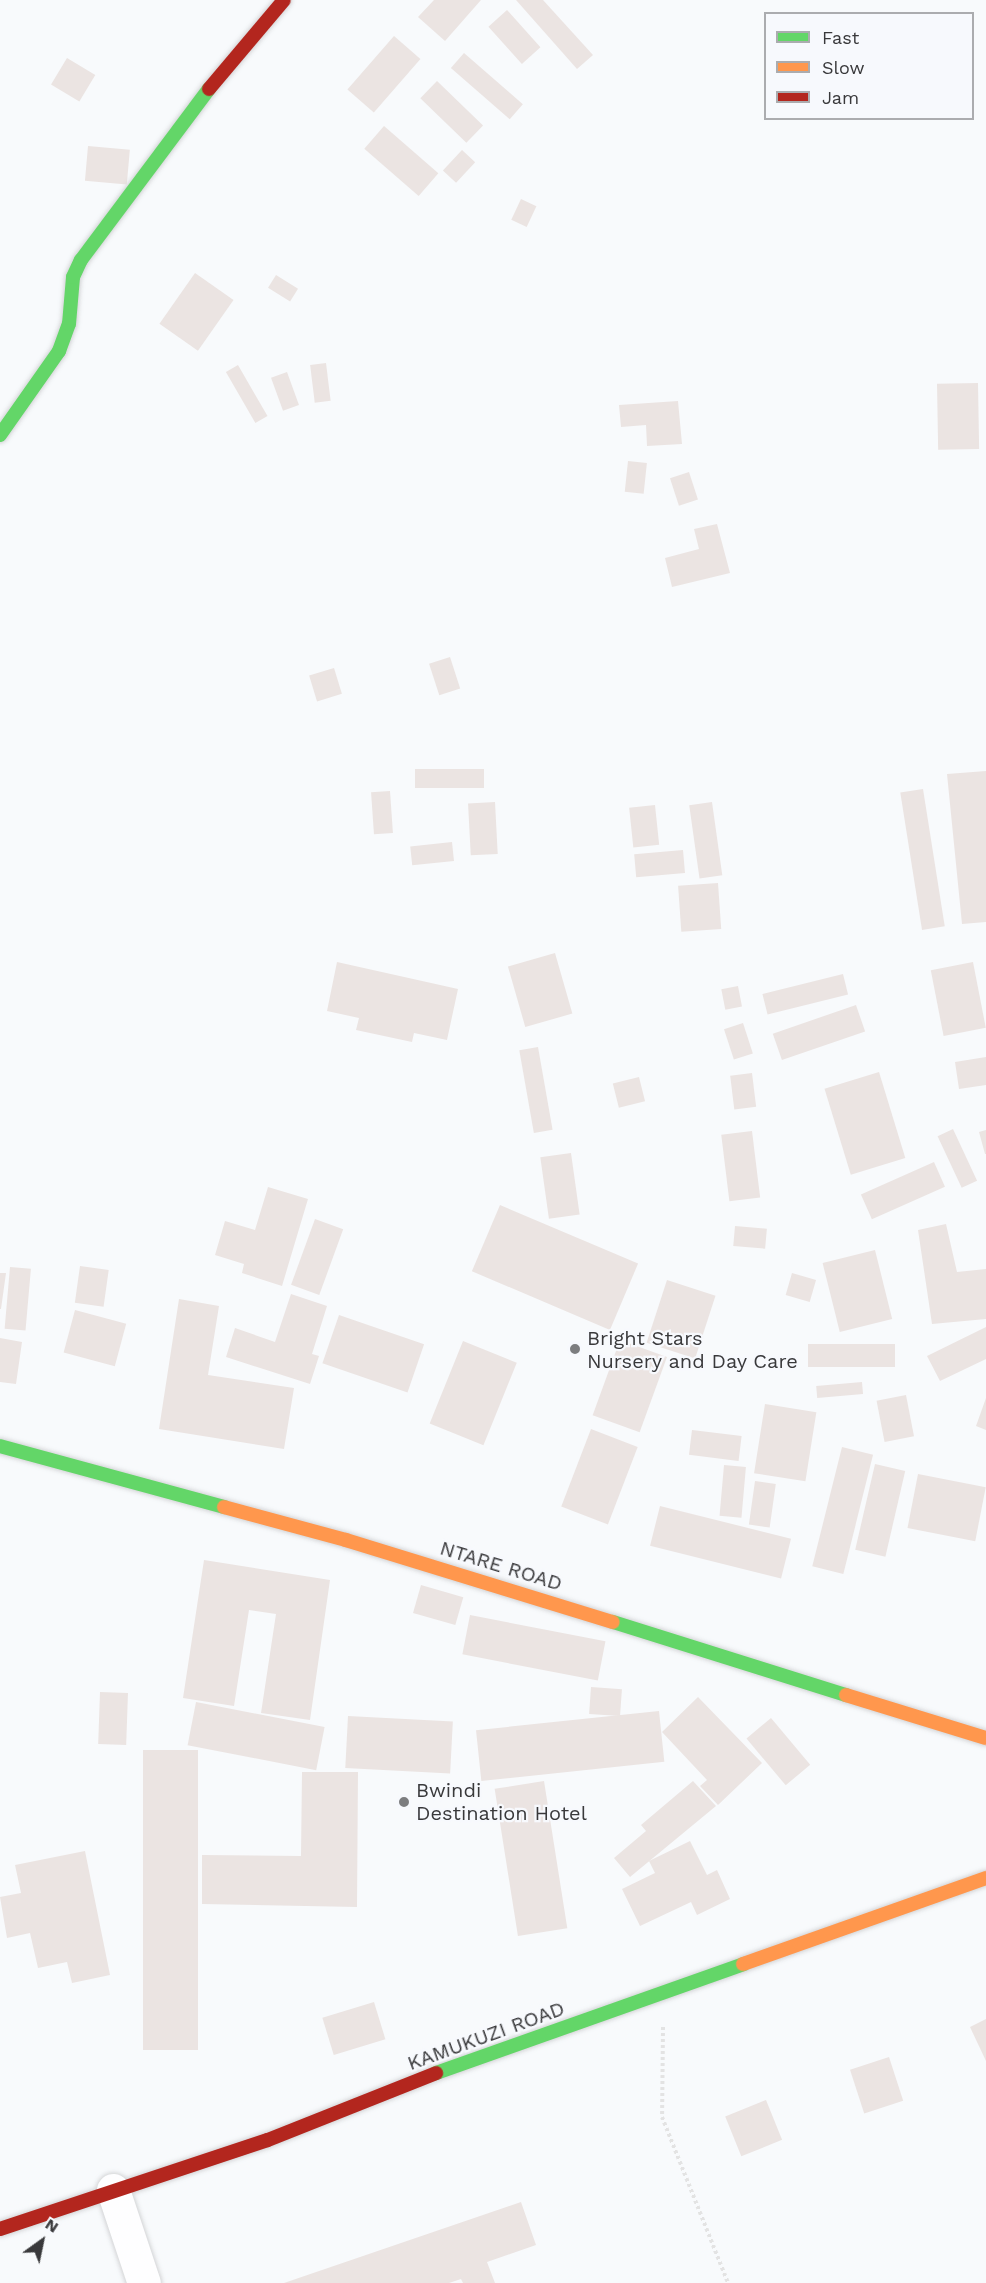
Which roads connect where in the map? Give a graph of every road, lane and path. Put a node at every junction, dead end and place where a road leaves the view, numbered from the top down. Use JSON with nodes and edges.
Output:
{"nodes":[{"id":1,"x":284,"y":0,"type":"edge"},
{"id":2,"x":0,"y":435,"type":"edge"},
{"id":3,"x":0,"y":1446,"type":"edge"},
{"id":4,"x":986,"y":1737,"type":"edge"},
{"id":5,"x":986,"y":1878,"type":"edge"},
{"id":6,"x":664,"y":1993,"type":"junction"},
{"id":7,"x":113,"y":2190,"type":"junction"},
{"id":8,"x":0,"y":2229,"type":"edge"},
{"id":9,"x":144,"y":2283,"type":"edge"},
{"id":10,"x":728,"y":2283,"type":"edge"}],
"edges":[{"from":1,"to":2,"type":"street"},
{"from":3,"to":4,"type":"street","name":"NTARE ROAD"},
{"from":5,"to":6,"type":"street","name":"KAMUKUZI ROAD"},
{"from":6,"to":7,"type":"street","name":"KAMUKUZI ROAD"},
{"from":6,"to":10,"type":"path"},
{"from":7,"to":8,"type":"street","name":"KAMUKUZI ROAD"},
{"from":7,"to":9,"type":"street"}]}
